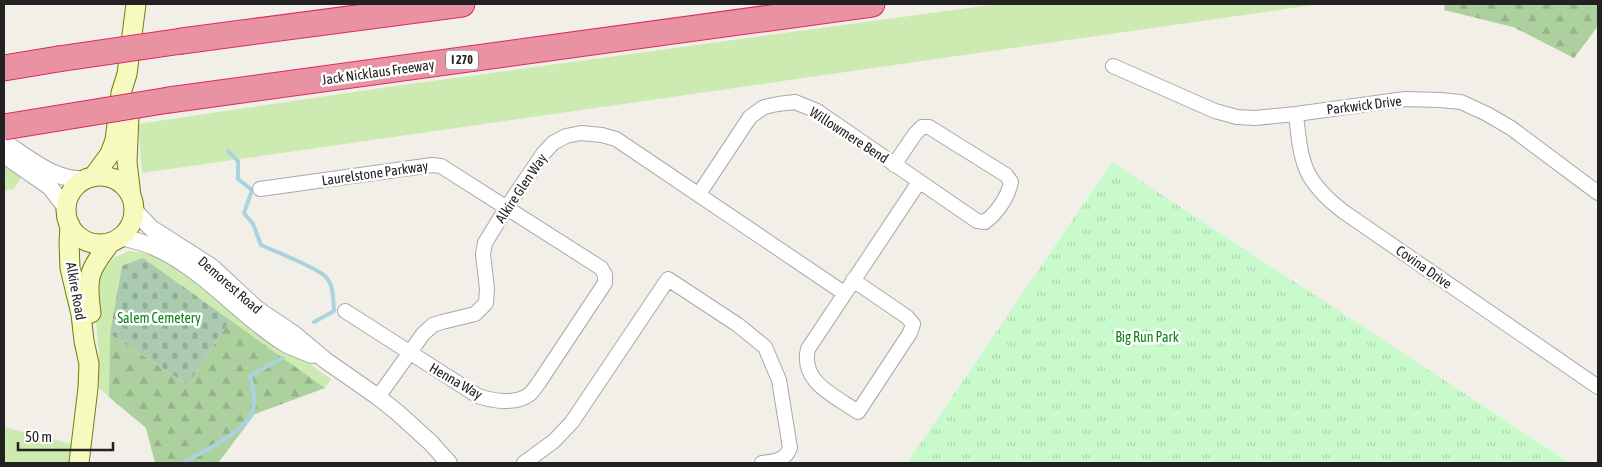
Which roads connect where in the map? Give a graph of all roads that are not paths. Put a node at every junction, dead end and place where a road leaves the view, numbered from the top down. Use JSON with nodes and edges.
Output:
{"nodes":[{"id":1,"x":136,"y":4,"type":"edge"},
{"id":2,"x":462,"y":4,"type":"edge"},
{"id":3,"x":872,"y":4,"type":"edge"},
{"id":4,"x":1113,"y":66,"type":"dead end"},
{"id":5,"x":4,"y":68,"type":"edge"},
{"id":6,"x":127,"y":74,"type":"junction"},
{"id":7,"x":1296,"y":114,"type":"junction"},
{"id":8,"x":4,"y":127,"type":"edge"},
{"id":9,"x":4,"y":142,"type":"edge"},
{"id":10,"x":4,"y":155,"type":"edge"},
{"id":11,"x":894,"y":165,"type":"junction"},
{"id":12,"x":90,"y":178,"type":"junction"},
{"id":13,"x":919,"y":182,"type":"junction"},
{"id":14,"x":260,"y":190,"type":"dead end"},
{"id":15,"x":1598,"y":193,"type":"edge"},
{"id":16,"x":699,"y":194,"type":"junction"},
{"id":17,"x":132,"y":203,"type":"junction"},
{"id":18,"x":507,"y":207,"type":"junction"},
{"id":19,"x":68,"y":217,"type":"junction"},
{"id":20,"x":116,"y":239,"type":"junction"},
{"id":21,"x":606,"y":275,"type":"joint"},
{"id":22,"x":853,"y":280,"type":"junction"},
{"id":23,"x":844,"y":293,"type":"junction"},
{"id":24,"x":345,"y":311,"type":"dead end"},
{"id":25,"x":409,"y":352,"type":"junction"},
{"id":26,"x":88,"y":356,"type":"junction"},
{"id":27,"x":325,"y":360,"type":"junction"},
{"id":28,"x":1598,"y":387,"type":"edge"},
{"id":29,"x":378,"y":397,"type":"junction"},
{"id":30,"x":79,"y":463,"type":"edge"},
{"id":31,"x":449,"y":463,"type":"edge"},
{"id":32,"x":524,"y":463,"type":"edge"},
{"id":33,"x":762,"y":463,"type":"edge"}],
"edges":[{"from":1,"to":6,"type":"main road"},
{"from":2,"to":5,"type":"highway","bridge":true},
{"from":3,"to":8,"type":"highway","name":"Jack Nicklaus Freeway","number":"I 270","bridge":true},
{"from":4,"to":7,"type":"street","name":"Parkwick Drive"},
{"from":6,"to":12,"type":"main road"},
{"from":6,"to":17,"type":"main road"},
{"from":7,"to":15,"type":"street","name":"Parkwick Drive"},
{"from":7,"to":28,"type":"street","name":"Covina Drive"},
{"from":9,"to":12,"type":"street"},
{"from":10,"to":19,"type":"street"},
{"from":11,"to":13,"type":"street","name":"Willowmere Bend"},
{"from":11,"to":13,"type":"street","name":"Willowmere Bend"},
{"from":11,"to":16,"type":"street","name":"Willowmere Bend"},
{"from":12,"to":17,"type":"main road"},
{"from":12,"to":19,"type":"main road"},
{"from":13,"to":22,"type":"street"},
{"from":14,"to":18,"type":"street","name":"Laurelstone Parkway"},
{"from":16,"to":18,"type":"street","name":"Alkire Glen Way"},
{"from":16,"to":23,"type":"street","name":"Alkire Glen Way"},
{"from":17,"to":20,"type":"main road"},
{"from":17,"to":27,"type":"street","name":"Demorest Road"},
{"from":18,"to":21,"type":"street","name":"Laurelstone Parkway"},
{"from":18,"to":25,"type":"street","name":"Alkire Glen Way"},
{"from":19,"to":20,"type":"main road"},
{"from":19,"to":26,"type":"main road","name":"Alkire Road"},
{"from":20,"to":26,"type":"main road","name":"Alkire Road"},
{"from":20,"to":27,"type":"street","name":"Demorest Road"},
{"from":21,"to":25,"type":"street","name":"Henna Way"},
{"from":22,"to":23,"type":"street"},
{"from":22,"to":23,"type":"street"},
{"from":24,"to":25,"type":"street","name":"Henna Way"},
{"from":25,"to":29,"type":"street","name":"Alkire Glen Way"},
{"from":26,"to":30,"type":"main road","name":"Alkire Road"},
{"from":27,"to":29,"type":"street","name":"Demorest Road"},
{"from":29,"to":31,"type":"street","name":"Demorest Road"},
{"from":32,"to":33,"type":"street"}]}
